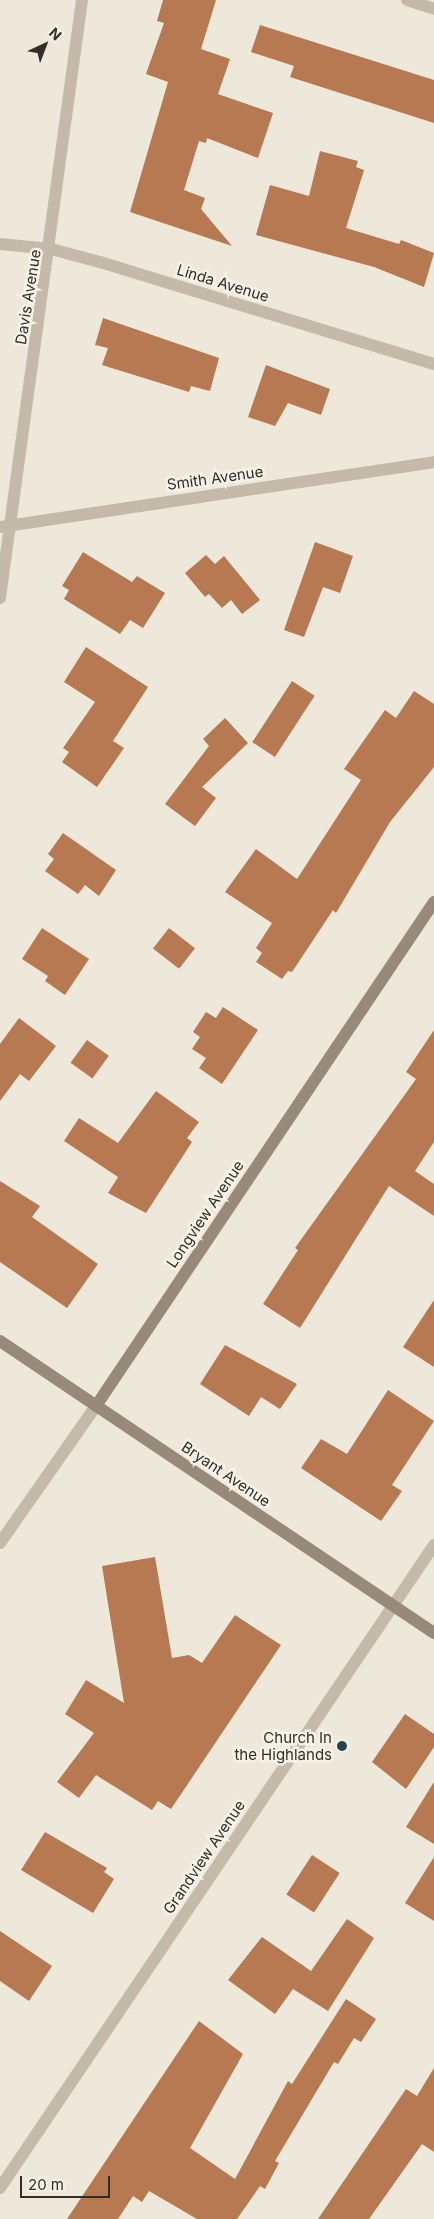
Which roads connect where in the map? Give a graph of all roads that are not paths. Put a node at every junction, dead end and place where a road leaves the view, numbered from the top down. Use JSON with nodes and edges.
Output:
{"nodes":[{"id":1,"x":82,"y":0,"type":"edge"},
{"id":2,"x":407,"y":0,"type":"edge"},
{"id":3,"x":434,"y":9,"type":"edge"},
{"id":4,"x":0,"y":244,"type":"edge"},
{"id":5,"x":51,"y":249,"type":"junction"},
{"id":6,"x":434,"y":364,"type":"edge"},
{"id":7,"x":434,"y":462,"type":"edge"},
{"id":8,"x":5,"y":525,"type":"edge"},
{"id":9,"x":0,"y":598,"type":"edge"},
{"id":10,"x":434,"y":902,"type":"edge"},
{"id":11,"x":0,"y":1341,"type":"edge"},
{"id":12,"x":96,"y":1406,"type":"junction"},
{"id":13,"x":0,"y":1543,"type":"edge"},
{"id":14,"x":434,"y":1545,"type":"edge"},
{"id":15,"x":393,"y":1606,"type":"junction"},
{"id":16,"x":434,"y":1634,"type":"edge"},
{"id":17,"x":0,"y":2188,"type":"edge"}],
"edges":[{"from":1,"to":5,"type":"street","name":"Davis Avenue"},
{"from":2,"to":3,"type":"street"},
{"from":4,"to":5,"type":"street","name":"Linda Avenue"},
{"from":5,"to":6,"type":"street","name":"Linda Avenue"},
{"from":5,"to":8,"type":"street","name":"Davis Avenue"},
{"from":7,"to":8,"type":"street","name":"Smith Avenue"},
{"from":8,"to":9,"type":"street","name":"Davis Avenue"},
{"from":10,"to":12,"type":"street","name":"Longview Avenue"},
{"from":11,"to":12,"type":"street","name":"Bryant Avenue"},
{"from":12,"to":13,"type":"street","name":"Longview Avenue"},
{"from":12,"to":15,"type":"street","name":"Bryant Avenue"},
{"from":14,"to":15,"type":"street","name":"Grandview Avenue"},
{"from":15,"to":16,"type":"street","name":"Bryant Avenue"},
{"from":15,"to":17,"type":"street","name":"Grandview Avenue"}]}
